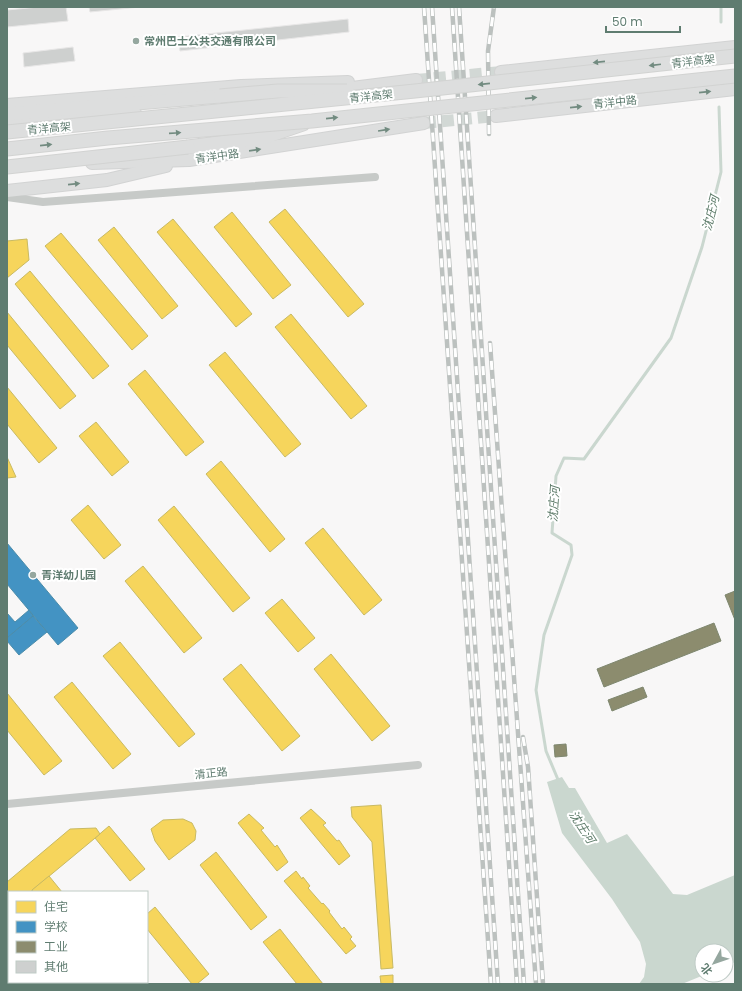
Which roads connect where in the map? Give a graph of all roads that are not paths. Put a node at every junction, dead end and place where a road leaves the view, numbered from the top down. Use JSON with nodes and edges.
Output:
{"nodes":[{"id":1,"x":735,"y":47,"type":"edge"},
{"id":2,"x":735,"y":56,"type":"edge"},
{"id":3,"x":501,"y":72,"type":"tunnel mouth"},
{"id":4,"x":735,"y":76,"type":"edge"},
{"id":5,"x":415,"y":86,"type":"junction"},
{"id":6,"x":735,"y":89,"type":"edge"},
{"id":7,"x":7,"y":105,"type":"edge"},
{"id":8,"x":7,"y":114,"type":"edge"},
{"id":9,"x":496,"y":116,"type":"tunnel mouth"},
{"id":10,"x":312,"y":121,"type":"junction"},
{"id":11,"x":424,"y":123,"type":"tunnel mouth"},
{"id":12,"x":7,"y":124,"type":"edge"},
{"id":13,"x":7,"y":132,"type":"edge"},
{"id":14,"x":7,"y":149,"type":"edge"},
{"id":15,"x":189,"y":160,"type":"junction"},
{"id":16,"x":7,"y":166,"type":"edge"},
{"id":17,"x":375,"y":177,"type":"dead end"},
{"id":18,"x":7,"y":191,"type":"edge"},
{"id":19,"x":7,"y":197,"type":"edge"},
{"id":20,"x":418,"y":765,"type":"dead end"},
{"id":21,"x":7,"y":804,"type":"edge"}],
"edges":[{"from":1,"to":3,"type":"main road","one_way":true},
{"from":2,"to":5,"type":"highway","name":"青洋高架","one_way":true,"bridge":true},
{"from":10,"to":4,"type":"highway","name":"青洋高架","one_way":true,"bridge":true},
{"from":5,"to":7,"type":"main road"},
{"from":5,"to":8,"type":"highway","bridge":true},
{"from":5,"to":12,"type":"main road"},
{"from":5,"to":13,"type":"highway","name":"青洋高架","bridge":true},
{"from":9,"to":6,"type":"main road","name":"青洋中路","one_way":true},
{"from":14,"to":10,"type":"highway","name":"青洋高架","one_way":true,"bridge":true},
{"from":10,"to":16,"type":"highway","bridge":true},
{"from":15,"to":11,"type":"main road","name":"青洋中路","one_way":true},
{"from":15,"to":16,"type":"main road","name":"青洋中路"},
{"from":18,"to":15,"type":"main road","one_way":true},
{"from":17,"to":19,"type":"street"},
{"from":20,"to":21,"type":"street","name":"清正路"}]}
